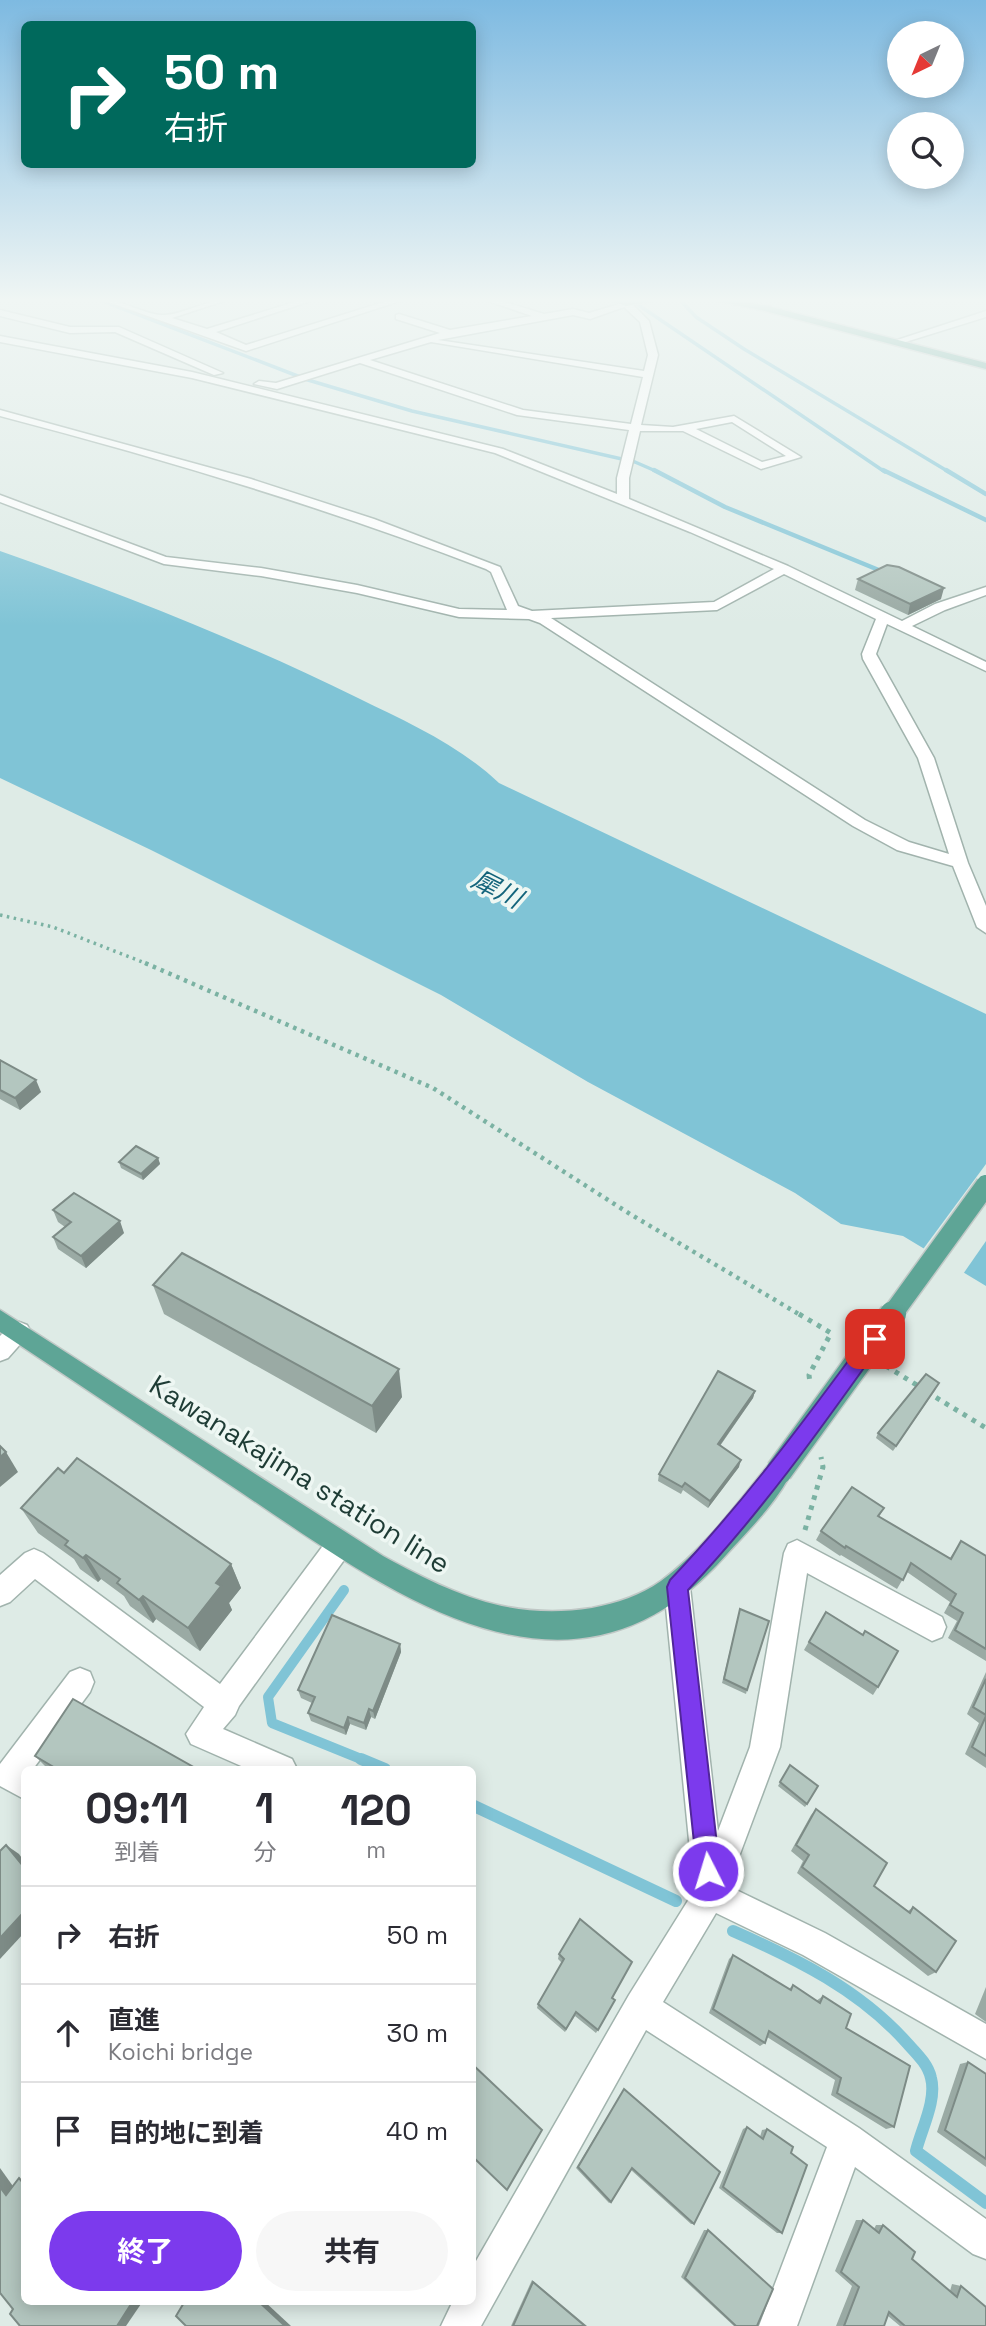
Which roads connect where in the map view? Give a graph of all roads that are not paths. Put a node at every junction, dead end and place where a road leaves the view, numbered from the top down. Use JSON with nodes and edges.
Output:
{"nodes":[{"id":1,"x":328,"y":409,"type":"edge"},
{"id":2,"x":507,"y":409,"type":"edge"},
{"id":3,"x":641,"y":409,"type":"edge"},
{"id":4,"x":0,"y":413,"type":"edge"},
{"id":5,"x":636,"y":428,"type":"junction"},
{"id":6,"x":685,"y":428,"type":"junction"},
{"id":7,"x":0,"y":498,"type":"edge"},
{"id":8,"x":623,"y":501,"type":"junction"},
{"id":9,"x":784,"y":569,"type":"junction"},
{"id":10,"x":986,"y":591,"type":"edge"},
{"id":11,"x":531,"y":615,"type":"junction"},
{"id":12,"x":884,"y":615,"type":"junction"},
{"id":13,"x":904,"y":625,"type":"junction"},
{"id":14,"x":986,"y":667,"type":"edge"},
{"id":15,"x":960,"y":863,"type":"junction"},
{"id":16,"x":986,"y":927,"type":"edge"},
{"id":17,"x":986,"y":1185,"type":"edge"},
{"id":18,"x":9,"y":1326,"type":"edge"},
{"id":19,"x":0,"y":1351,"type":"edge"},
{"id":20,"x":340,"y":1544,"type":"junction"},
{"id":21,"x":677,"y":1587,"type":"junction"},
{"id":22,"x":0,"y":1593,"type":"edge"},
{"id":23,"x":932,"y":1627,"type":"dead end"},
{"id":24,"x":80,"y":1682,"type":"dead end"},
{"id":25,"x":225,"y":1705,"type":"junction"},
{"id":26,"x":275,"y":1766,"type":"edge"},
{"id":27,"x":21,"y":1782,"type":"edge"},
{"id":28,"x":710,"y":1894,"type":"junction"},
{"id":29,"x":641,"y":2007,"type":"junction"},
{"id":30,"x":986,"y":2042,"type":"edge"},
{"id":31,"x":847,"y":2140,"type":"junction"},
{"id":32,"x":986,"y":2241,"type":"edge"},
{"id":33,"x":476,"y":2298,"type":"edge"},
{"id":34,"x":472,"y":2305,"type":"edge"},
{"id":35,"x":460,"y":2326,"type":"edge"},
{"id":36,"x":778,"y":2326,"type":"edge"}],
"edges":[{"from":1,"to":8,"type":"street"},
{"from":2,"to":5,"type":"street"},
{"from":3,"to":5,"type":"street"},
{"from":4,"to":11,"type":"street"},
{"from":5,"to":6,"type":"street"},
{"from":5,"to":8,"type":"street"},
{"from":6,"to":6,"type":"street"},
{"from":7,"to":11,"type":"street"},
{"from":8,"to":9,"type":"street"},
{"from":9,"to":11,"type":"street"},
{"from":9,"to":12,"type":"street"},
{"from":10,"to":13,"type":"street"},
{"from":11,"to":15,"type":"street"},
{"from":12,"to":13,"type":"street"},
{"from":12,"to":15,"type":"street"},
{"from":13,"to":14,"type":"street"},
{"from":15,"to":16,"type":"street"},
{"from":17,"to":21,"type":"main road","name":"Kawanakajima station line","bridge":true},
{"from":18,"to":19,"type":"street"},
{"from":18,"to":20,"type":"main road","name":"Kawanakajima station line"},
{"from":20,"to":21,"type":"main road","name":"Kawanakajima station line"},
{"from":20,"to":25,"type":"street"},
{"from":21,"to":28,"type":"street"},
{"from":22,"to":25,"type":"street"},
{"from":23,"to":28,"type":"street"},
{"from":24,"to":27,"type":"street"},
{"from":25,"to":26,"type":"street"},
{"from":28,"to":29,"type":"street"},
{"from":28,"to":30,"type":"street"},
{"from":29,"to":31,"type":"street"},
{"from":29,"to":33,"type":"street"},
{"from":31,"to":32,"type":"street"},
{"from":31,"to":36,"type":"street"},
{"from":34,"to":35,"type":"street"}]}
